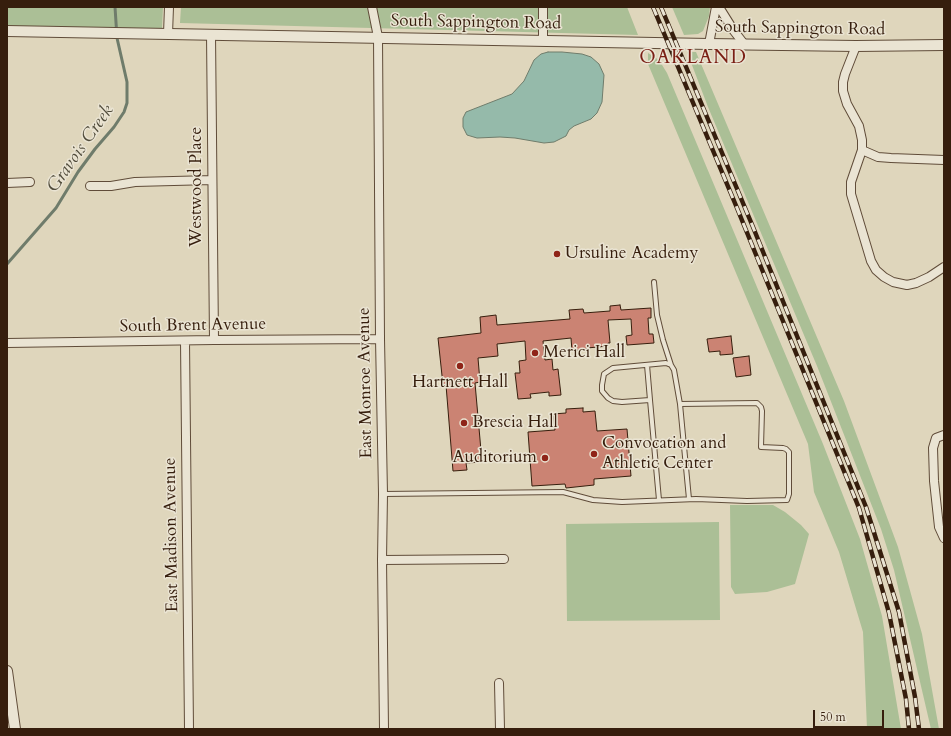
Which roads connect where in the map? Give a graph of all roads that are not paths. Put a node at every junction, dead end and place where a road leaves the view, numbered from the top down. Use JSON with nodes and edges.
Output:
{"nodes":[{"id":1,"x":169,"y":7,"type":"edge"},
{"id":2,"x":372,"y":7,"type":"edge"},
{"id":3,"x":543,"y":7,"type":"edge"},
{"id":4,"x":716,"y":7,"type":"edge"},
{"id":5,"x":719,"y":7,"type":"edge"},
{"id":6,"x":7,"y":31,"type":"edge"},
{"id":7,"x":168,"y":34,"type":"junction"},
{"id":8,"x":211,"y":34,"type":"junction"},
{"id":9,"x":378,"y":37,"type":"junction"},
{"id":10,"x":543,"y":40,"type":"junction"},
{"id":11,"x":709,"y":44,"type":"junction"},
{"id":12,"x":744,"y":44,"type":"junction"},
{"id":13,"x":856,"y":46,"type":"junction"},
{"id":14,"x":944,"y":46,"type":"edge"},
{"id":15,"x":862,"y":150,"type":"junction"},
{"id":16,"x":944,"y":160,"type":"edge"},
{"id":17,"x":212,"y":180,"type":"junction"},
{"id":18,"x":30,"y":182,"type":"dead end"},
{"id":19,"x":7,"y":183,"type":"edge"},
{"id":20,"x":90,"y":186,"type":"dead end"},
{"id":21,"x":944,"y":267,"type":"edge"},
{"id":22,"x":654,"y":282,"type":"dead end"},
{"id":23,"x":380,"y":339,"type":"junction"},
{"id":24,"x":214,"y":340,"type":"junction"},
{"id":25,"x":185,"y":341,"type":"junction"},
{"id":26,"x":7,"y":343,"type":"edge"},
{"id":27,"x":647,"y":365,"type":"junction"},
{"id":28,"x":671,"y":365,"type":"junction"},
{"id":29,"x":650,"y":400,"type":"junction"},
{"id":30,"x":680,"y":404,"type":"junction"},
{"id":31,"x":944,"y":435,"type":"edge"},
{"id":32,"x":383,"y":494,"type":"junction"},
{"id":33,"x":689,"y":499,"type":"junction"},
{"id":34,"x":659,"y":500,"type":"junction"},
{"id":35,"x":944,"y":538,"type":"edge"},
{"id":36,"x":504,"y":559,"type":"dead end"},
{"id":37,"x":382,"y":560,"type":"junction"},
{"id":38,"x":7,"y":671,"type":"edge"},
{"id":39,"x":499,"y":683,"type":"dead end"},
{"id":40,"x":15,"y":729,"type":"edge"},
{"id":41,"x":189,"y":729,"type":"edge"},
{"id":42,"x":384,"y":729,"type":"edge"},
{"id":43,"x":500,"y":729,"type":"edge"}],
"edges":[{"from":1,"to":7,"type":"street"},
{"from":2,"to":9,"type":"street","name":"East Monroe Avenue"},
{"from":3,"to":10,"type":"street"},
{"from":4,"to":11,"type":"street"},
{"from":5,"to":12,"type":"street"},
{"from":6,"to":7,"type":"street","name":"South Sappington Road"},
{"from":7,"to":8,"type":"street","name":"South Sappington Road"},
{"from":8,"to":9,"type":"street","name":"South Sappington Road"},
{"from":8,"to":17,"type":"street","name":"Westwood Place"},
{"from":9,"to":10,"type":"street","name":"South Sappington Road"},
{"from":9,"to":23,"type":"street","name":"East Monroe Avenue"},
{"from":10,"to":11,"type":"street","name":"South Sappington Road"},
{"from":11,"to":12,"type":"street","name":"South Sappington Road"},
{"from":12,"to":13,"type":"street","name":"South Sappington Road"},
{"from":13,"to":14,"type":"street","name":"South Sappington Road"},
{"from":13,"to":15,"type":"street"},
{"from":15,"to":16,"type":"street"},
{"from":15,"to":21,"type":"street"},
{"from":17,"to":20,"type":"street"},
{"from":17,"to":24,"type":"street","name":"Westwood Place"},
{"from":18,"to":19,"type":"street"},
{"from":22,"to":28,"type":"lane"},
{"from":23,"to":24,"type":"street","name":"South Brent Avenue"},
{"from":23,"to":32,"type":"street","name":"East Monroe Avenue"},
{"from":24,"to":25,"type":"street","name":"South Brent Avenue"},
{"from":25,"to":26,"type":"street","name":"South Brent Avenue"},
{"from":25,"to":41,"type":"street","name":"East Madison Avenue"},
{"from":27,"to":28,"type":"lane"},
{"from":27,"to":29,"type":"lane"},
{"from":27,"to":29,"type":"lane"},
{"from":28,"to":30,"type":"lane"},
{"from":29,"to":34,"type":"lane"},
{"from":30,"to":33,"type":"lane"},
{"from":30,"to":33,"type":"lane"},
{"from":31,"to":35,"type":"street"},
{"from":32,"to":34,"type":"lane"},
{"from":32,"to":37,"type":"street","name":"East Monroe Avenue"},
{"from":33,"to":34,"type":"lane"},
{"from":36,"to":37,"type":"street"},
{"from":37,"to":42,"type":"street","name":"East Monroe Avenue"},
{"from":38,"to":40,"type":"street"},
{"from":39,"to":43,"type":"street"}]}
